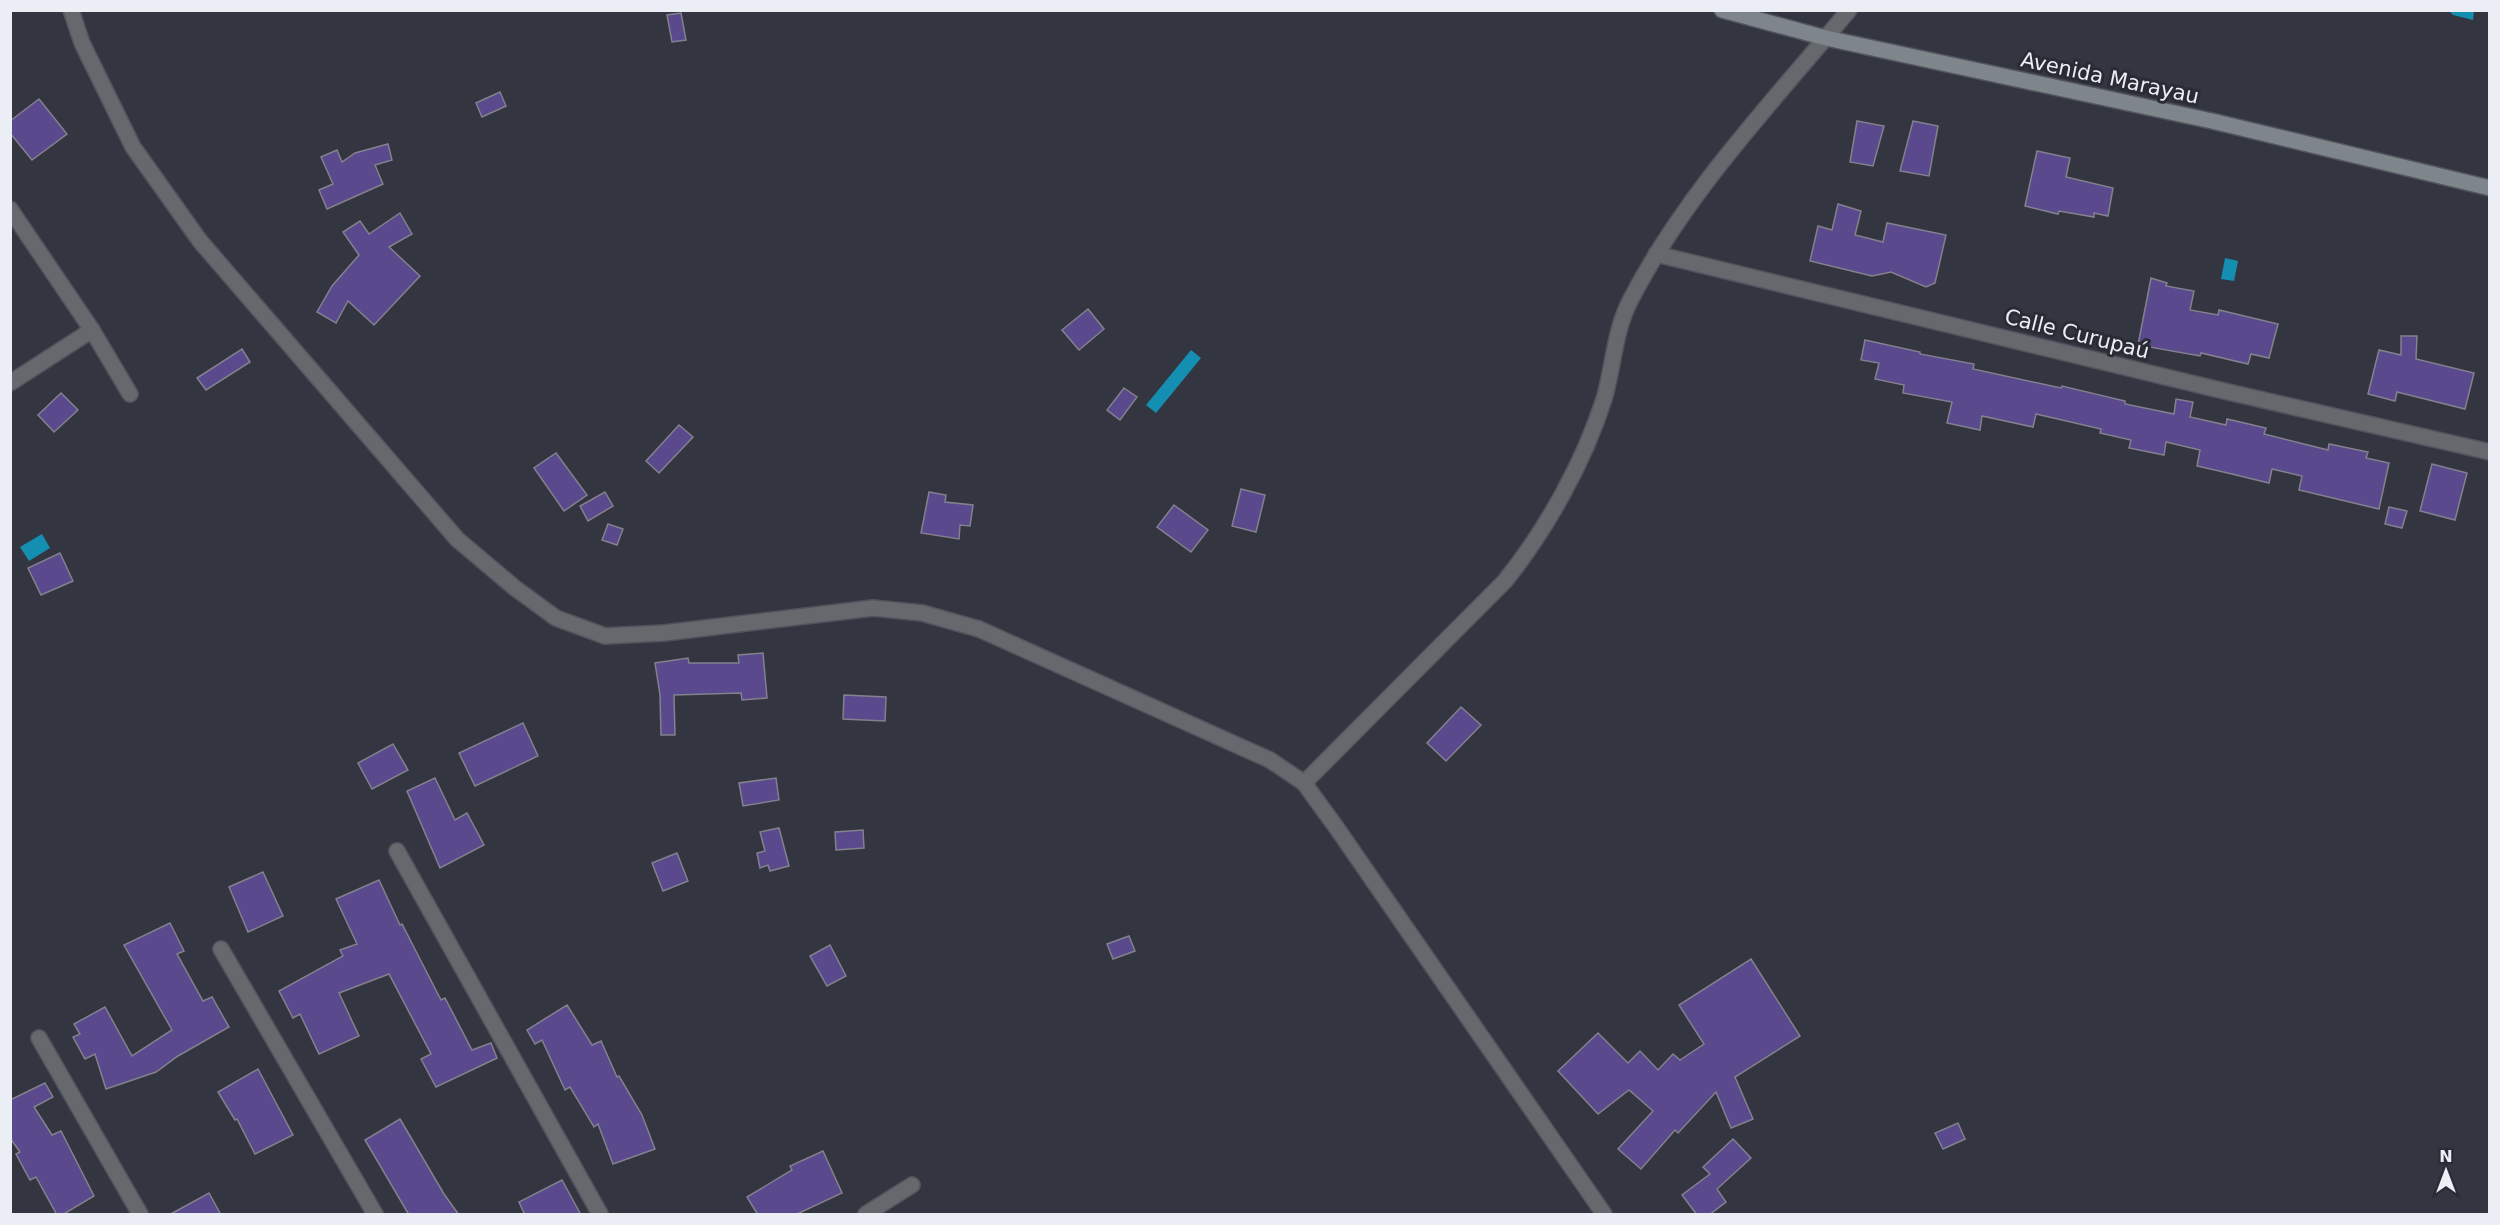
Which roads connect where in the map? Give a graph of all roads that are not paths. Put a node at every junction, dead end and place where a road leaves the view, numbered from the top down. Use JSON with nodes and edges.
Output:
{"nodes":[{"id":1,"x":71,"y":10,"type":"edge"},
{"id":2,"x":1722,"y":10,"type":"edge"},
{"id":3,"x":1849,"y":10,"type":"edge"},
{"id":4,"x":1826,"y":38,"type":"junction"},
{"id":5,"x":2490,"y":188,"type":"edge"},
{"id":6,"x":10,"y":209,"type":"edge"},
{"id":7,"x":1656,"y":254,"type":"junction"},
{"id":8,"x":92,"y":330,"type":"junction"},
{"id":9,"x":10,"y":383,"type":"edge"},
{"id":10,"x":130,"y":394,"type":"dead end"},
{"id":11,"x":2490,"y":452,"type":"edge"},
{"id":12,"x":1304,"y":783,"type":"junction"},
{"id":13,"x":397,"y":851,"type":"dead end"},
{"id":14,"x":220,"y":949,"type":"dead end"},
{"id":15,"x":39,"y":1038,"type":"dead end"},
{"id":16,"x":912,"y":1185,"type":"dead end"},
{"id":17,"x":140,"y":1215,"type":"edge"},
{"id":18,"x":375,"y":1215,"type":"edge"},
{"id":19,"x":600,"y":1215,"type":"edge"},
{"id":20,"x":866,"y":1215,"type":"edge"},
{"id":21,"x":1604,"y":1215,"type":"edge"}],
"edges":[{"from":1,"to":12,"type":"street"},
{"from":2,"to":4,"type":"street","name":"Avenida Marayau"},
{"from":3,"to":4,"type":"street"},
{"from":4,"to":5,"type":"street","name":"Avenida Marayau"},
{"from":4,"to":7,"type":"street"},
{"from":6,"to":8,"type":"street"},
{"from":7,"to":11,"type":"street","name":"Calle Curupaú"},
{"from":7,"to":12,"type":"street"},
{"from":8,"to":9,"type":"street"},
{"from":8,"to":10,"type":"street"},
{"from":12,"to":21,"type":"street"},
{"from":13,"to":19,"type":"street"},
{"from":14,"to":18,"type":"street"},
{"from":15,"to":17,"type":"street"},
{"from":16,"to":20,"type":"street"}]}
